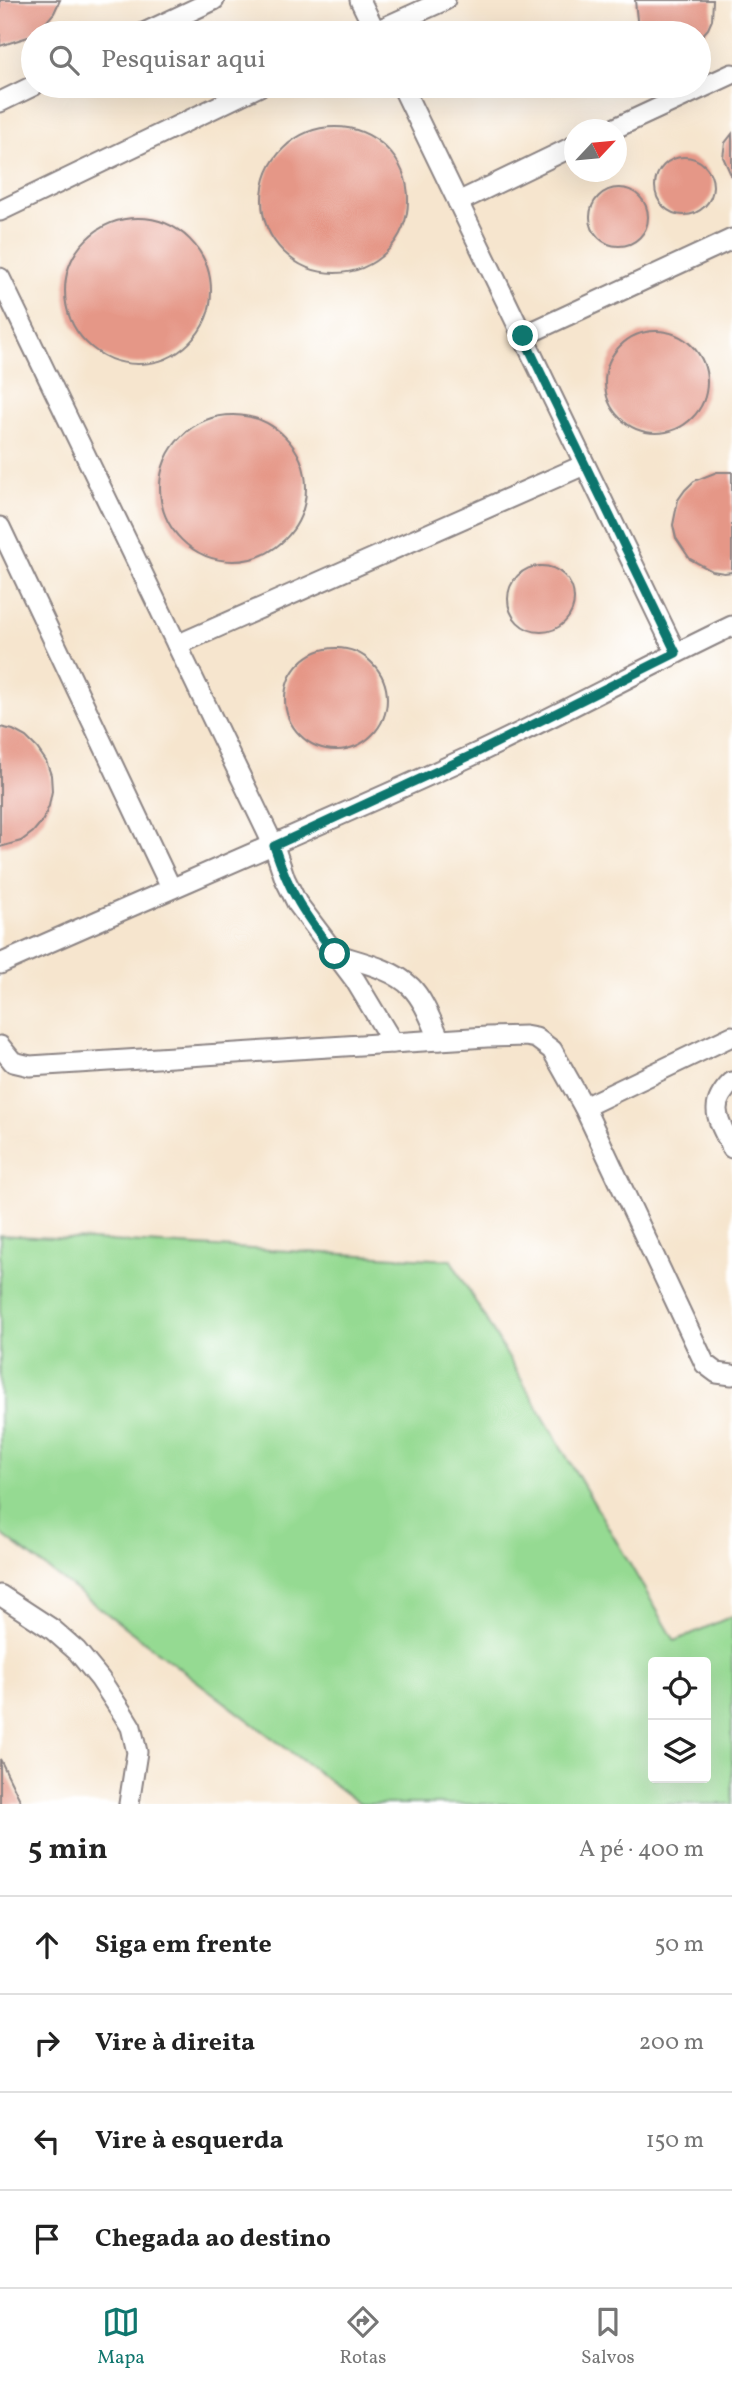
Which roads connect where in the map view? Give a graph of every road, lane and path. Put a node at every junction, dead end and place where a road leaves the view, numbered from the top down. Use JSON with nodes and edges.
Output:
{"nodes":[{"id":1,"x":214,"y":0,"type":"edge"},
{"id":2,"x":360,"y":0,"type":"edge"},
{"id":3,"x":446,"y":0,"type":"edge"},
{"id":4,"x":169,"y":21,"type":"edge"},
{"id":5,"x":369,"y":21,"type":"edge"},
{"id":6,"x":400,"y":21,"type":"edge"},
{"id":7,"x":732,"y":74,"type":"edge"},
{"id":8,"x":711,"y":84,"type":"edge"},
{"id":9,"x":21,"y":92,"type":"edge"},
{"id":10,"x":235,"y":98,"type":"edge"},
{"id":11,"x":408,"y":98,"type":"edge"},
{"id":12,"x":680,"y":98,"type":"edge"},
{"id":13,"x":0,"y":102,"type":"edge"},
{"id":14,"x":627,"y":123,"type":"edge"},
{"id":15,"x":564,"y":151,"type":"edge"},
{"id":16,"x":458,"y":202,"type":"junction"},
{"id":17,"x":0,"y":211,"type":"edge"},
{"id":18,"x":732,"y":239,"type":"edge"},
{"id":19,"x":0,"y":278,"type":"edge"},
{"id":20,"x":523,"y":336,"type":"junction"},
{"id":21,"x":584,"y":465,"type":"junction"},
{"id":22,"x":0,"y":527,"type":"edge"},
{"id":23,"x":732,"y":626,"type":"edge"},
{"id":24,"x":177,"y":646,"type":"junction"},
{"id":25,"x":676,"y":653,"type":"junction"},
{"id":26,"x":274,"y":846,"type":"junction"},
{"id":27,"x":171,"y":888,"type":"junction"},
{"id":28,"x":335,"y":954,"type":"junction"},
{"id":29,"x":0,"y":964,"type":"edge"},
{"id":30,"x":440,"y":1040,"type":"junction"},
{"id":31,"x":730,"y":1041,"type":"edge"},
{"id":32,"x":393,"y":1043,"type":"junction"},
{"id":33,"x":0,"y":1046,"type":"edge"},
{"id":34,"x":732,"y":1082,"type":"edge"},
{"id":35,"x":584,"y":1107,"type":"junction"},
{"id":36,"x":732,"y":1148,"type":"edge"},
{"id":37,"x":732,"y":1375,"type":"edge"},
{"id":38,"x":0,"y":1595,"type":"edge"},
{"id":39,"x":129,"y":1804,"type":"edge"}],
"edges":[{"from":1,"to":4,"type":"lane"},
{"from":2,"to":5,"type":"lane"},
{"from":3,"to":6,"type":"lane"},
{"from":7,"to":8,"type":"lane"},
{"from":9,"to":13,"type":"lane"},
{"from":10,"to":17,"type":"lane"},
{"from":11,"to":16,"type":"lane"},
{"from":12,"to":14,"type":"lane"},
{"from":15,"to":16,"type":"lane"},
{"from":16,"to":20,"type":"lane"},
{"from":18,"to":20,"type":"lane"},
{"from":19,"to":24,"type":"lane"},
{"from":20,"to":21,"type":"lane"},
{"from":21,"to":24,"type":"lane"},
{"from":21,"to":25,"type":"lane"},
{"from":22,"to":27,"type":"lane"},
{"from":23,"to":25,"type":"lane"},
{"from":24,"to":26,"type":"lane"},
{"from":25,"to":26,"type":"lane"},
{"from":26,"to":27,"type":"lane"},
{"from":26,"to":28,"type":"lane"},
{"from":27,"to":29,"type":"lane"},
{"from":28,"to":30,"type":"lane"},
{"from":28,"to":32,"type":"lane"},
{"from":30,"to":32,"type":"lane"},
{"from":30,"to":35,"type":"lane"},
{"from":31,"to":35,"type":"lane"},
{"from":32,"to":33,"type":"lane"},
{"from":34,"to":36,"type":"lane"},
{"from":35,"to":37,"type":"lane"},
{"from":38,"to":39,"type":"lane"}]}
